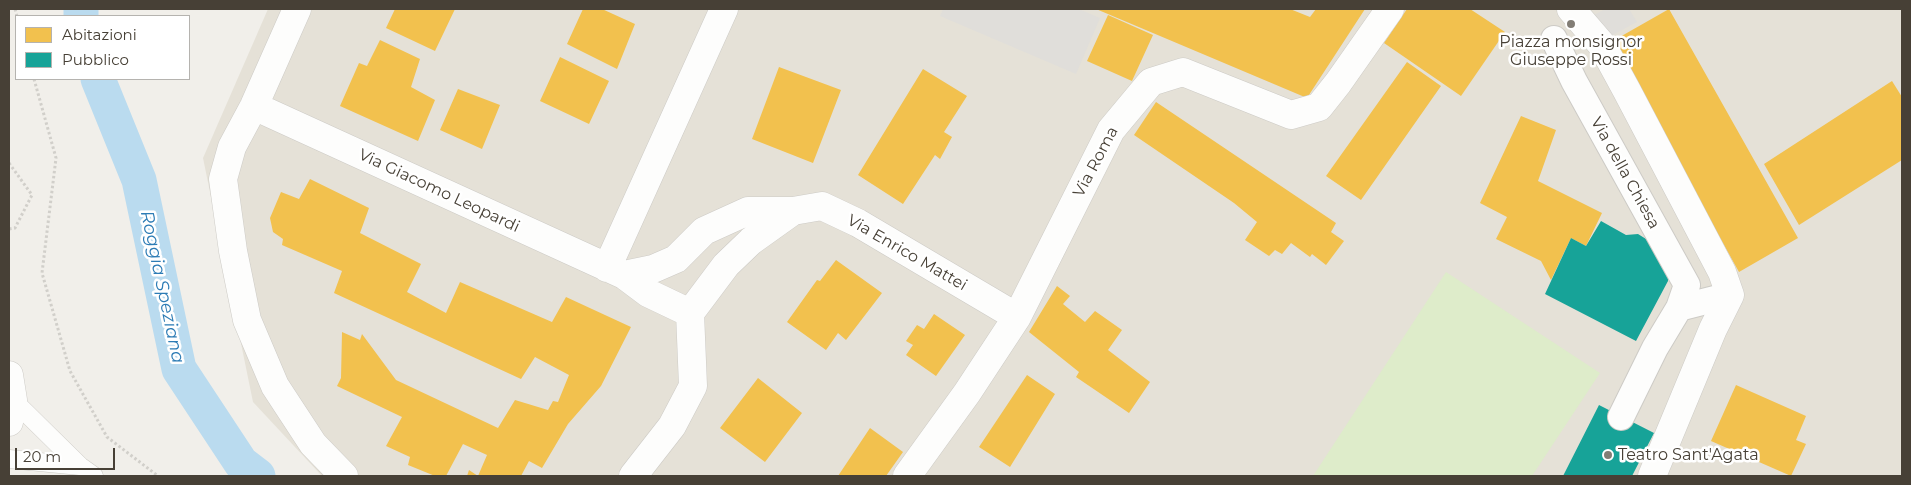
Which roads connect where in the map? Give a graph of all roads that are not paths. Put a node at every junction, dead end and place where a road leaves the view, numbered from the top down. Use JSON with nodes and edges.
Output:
{"nodes":[{"id":1,"x":297,"y":9,"type":"edge"},
{"id":2,"x":724,"y":9,"type":"edge"},
{"id":3,"x":1390,"y":9,"type":"edge"},
{"id":4,"x":1571,"y":9,"type":"edge"},
{"id":5,"x":1554,"y":39,"type":"dead end"},
{"id":6,"x":254,"y":106,"type":"junction"},
{"id":7,"x":793,"y":211,"type":"junction"},
{"id":8,"x":616,"y":271,"type":"junction"},
{"id":9,"x":1730,"y":295,"type":"junction"},
{"id":10,"x":1679,"y":308,"type":"junction"},
{"id":11,"x":690,"y":313,"type":"junction"},
{"id":12,"x":1017,"y":317,"type":"junction"},
{"id":13,"x":10,"y":399,"type":"edge"},
{"id":14,"x":1621,"y":417,"type":"dead end"},
{"id":15,"x":9,"y":459,"type":"edge"},
{"id":16,"x":80,"y":466,"type":"junction"},
{"id":17,"x":94,"y":476,"type":"edge"},
{"id":18,"x":344,"y":476,"type":"edge"},
{"id":19,"x":633,"y":476,"type":"edge"},
{"id":20,"x":907,"y":476,"type":"edge"},
{"id":21,"x":1652,"y":476,"type":"edge"}],
"edges":[{"from":1,"to":6,"type":"street"},
{"from":2,"to":8,"type":"street"},
{"from":3,"to":12,"type":"street","name":"Via Roma"},
{"from":4,"to":9,"type":"street"},
{"from":5,"to":10,"type":"street","name":"Via della Chiesa"},
{"from":6,"to":8,"type":"street","name":"Via Giacomo Leopardi"},
{"from":6,"to":18,"type":"street"},
{"from":7,"to":8,"type":"street","name":"Via Enrico Mattei"},
{"from":7,"to":11,"type":"street","name":"Via Enrico Mattei"},
{"from":7,"to":12,"type":"street","name":"Via Enrico Mattei"},
{"from":8,"to":11,"type":"street"},
{"from":9,"to":10,"type":"street"},
{"from":9,"to":21,"type":"street"},
{"from":10,"to":14,"type":"street","name":"Via della Chiesa"},
{"from":11,"to":19,"type":"street"},
{"from":12,"to":20,"type":"street","name":"Via Roma"},
{"from":13,"to":16,"type":"lane"},
{"from":15,"to":16,"type":"lane"},
{"from":16,"to":17,"type":"lane"}]}
